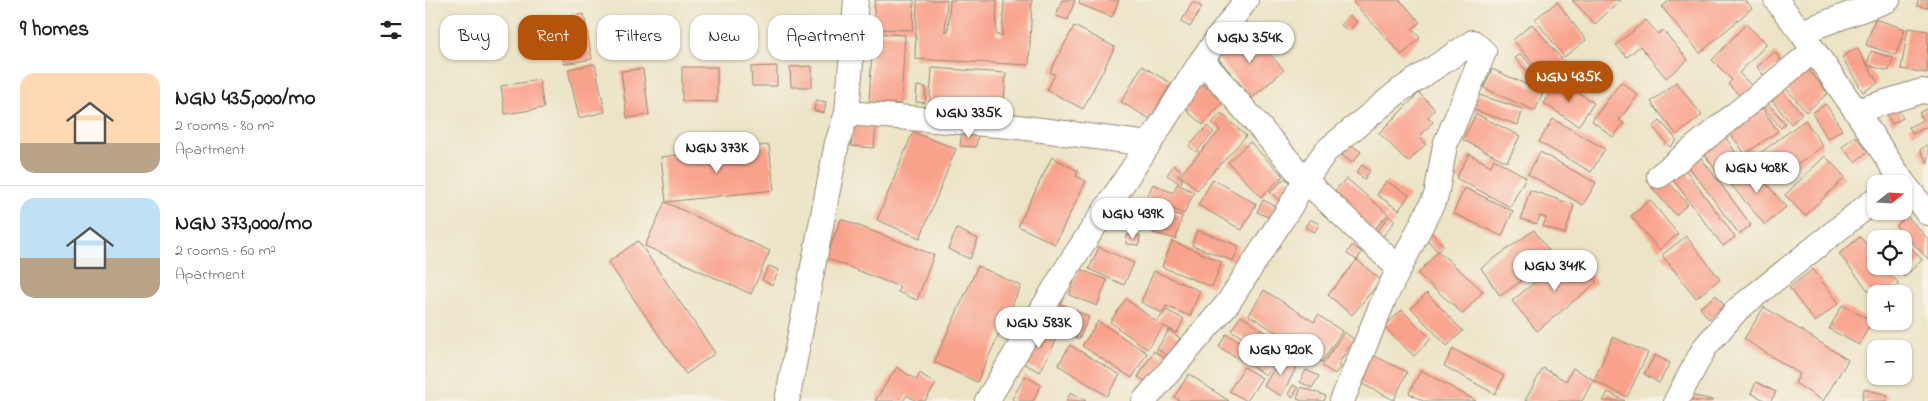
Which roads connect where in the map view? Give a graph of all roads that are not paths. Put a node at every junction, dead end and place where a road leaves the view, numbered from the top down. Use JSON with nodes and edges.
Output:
{"nodes":[{"id":1,"x":856,"y":0,"type":"edge"},
{"id":2,"x":1246,"y":0,"type":"edge"},
{"id":3,"x":1776,"y":0,"type":"edge"},
{"id":4,"x":1888,"y":0,"type":"edge"},
{"id":5,"x":1807,"y":41,"type":"junction"},
{"id":6,"x":1202,"y":60,"type":"junction"},
{"id":7,"x":1928,"y":92,"type":"edge"},
{"id":8,"x":1856,"y":110,"type":"junction"},
{"id":9,"x":847,"y":113,"type":"junction"},
{"id":10,"x":1149,"y":144,"type":"junction"},
{"id":11,"x":1896,"y":175,"type":"edge"},
{"id":12,"x":1659,"y":176,"type":"dead end"},
{"id":13,"x":1305,"y":180,"type":"junction"},
{"id":14,"x":1913,"y":196,"type":"edge"},
{"id":15,"x":1867,"y":206,"type":"edge"},
{"id":16,"x":1928,"y":213,"type":"edge"},
{"id":17,"x":1400,"y":267,"type":"junction"},
{"id":18,"x":787,"y":401,"type":"edge"},
{"id":19,"x":987,"y":401,"type":"edge"},
{"id":20,"x":1144,"y":401,"type":"edge"},
{"id":21,"x":1342,"y":401,"type":"edge"},
{"id":22,"x":1676,"y":401,"type":"edge"}],
"edges":[{"from":1,"to":9,"type":"street"},
{"from":2,"to":6,"type":"street"},
{"from":3,"to":5,"type":"street"},
{"from":4,"to":5,"type":"street"},
{"from":5,"to":8,"type":"street"},
{"from":5,"to":12,"type":"street"},
{"from":6,"to":10,"type":"street"},
{"from":6,"to":13,"type":"street"},
{"from":7,"to":8,"type":"street"},
{"from":8,"to":11,"type":"street"},
{"from":9,"to":10,"type":"street"},
{"from":9,"to":18,"type":"street"},
{"from":10,"to":19,"type":"street"},
{"from":13,"to":17,"type":"street"},
{"from":13,"to":17,"type":"street"},
{"from":13,"to":20,"type":"street"},
{"from":14,"to":16,"type":"street"},
{"from":15,"to":22,"type":"street"},
{"from":17,"to":21,"type":"street"}]}
